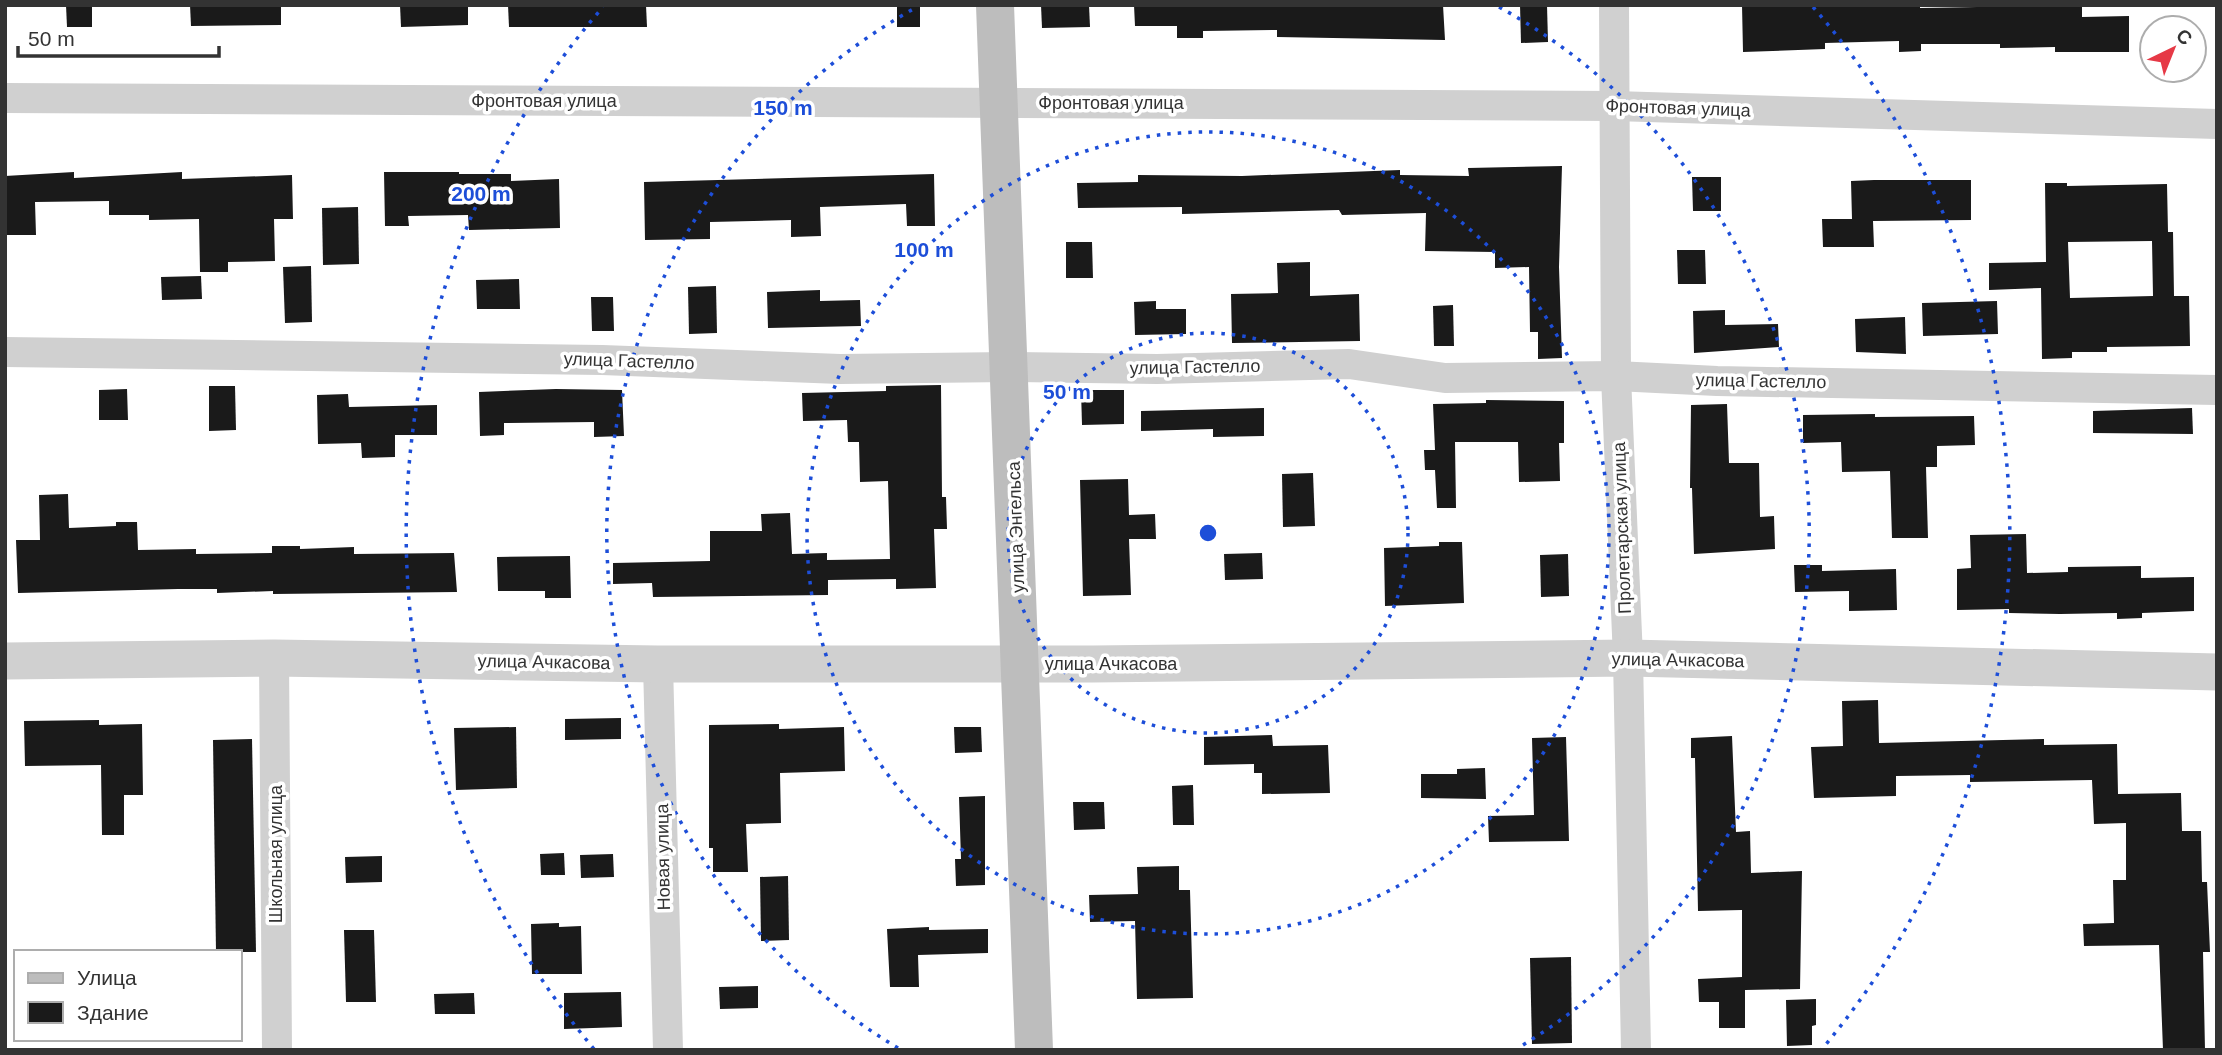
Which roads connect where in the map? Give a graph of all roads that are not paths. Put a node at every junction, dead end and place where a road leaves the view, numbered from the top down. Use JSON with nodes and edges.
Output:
{"nodes":[{"id":1,"x":995,"y":5,"type":"edge"},
{"id":2,"x":1614,"y":5,"type":"edge"},
{"id":3,"x":5,"y":98,"type":"edge"},
{"id":4,"x":999,"y":103,"type":"junction"},
{"id":5,"x":1614,"y":106,"type":"junction"},
{"id":6,"x":2217,"y":124,"type":"edge"},
{"id":7,"x":5,"y":352,"type":"edge"},
{"id":8,"x":1009,"y":367,"type":"junction"},
{"id":9,"x":1616,"y":376,"type":"junction"},
{"id":10,"x":2217,"y":390,"type":"edge"},
{"id":11,"x":1628,"y":658,"type":"junction"},
{"id":12,"x":274,"y":659,"type":"junction"},
{"id":13,"x":5,"y":661,"type":"edge"},
{"id":14,"x":658,"y":664,"type":"junction"},
{"id":15,"x":1022,"y":664,"type":"junction"},
{"id":16,"x":2217,"y":672,"type":"edge"},
{"id":17,"x":277,"y":1050,"type":"edge"},
{"id":18,"x":668,"y":1050,"type":"edge"},
{"id":19,"x":1034,"y":1050,"type":"edge"},
{"id":20,"x":1636,"y":1050,"type":"edge"}],
"edges":[{"from":1,"to":4,"type":"main road","name":"улица Энгельса"},
{"from":2,"to":5,"type":"street","name":"Пролетарская улица"},
{"from":3,"to":4,"type":"street","name":"Фронтовая улица"},
{"from":4,"to":5,"type":"street","name":"Фронтовая улица"},
{"from":4,"to":8,"type":"main road","name":"улица Энгельса"},
{"from":5,"to":6,"type":"street","name":"Фронтовая улица"},
{"from":5,"to":9,"type":"street","name":"Пролетарская улица"},
{"from":7,"to":8,"type":"street","name":"улица Гастелло"},
{"from":8,"to":9,"type":"street","name":"улица Гастелло"},
{"from":8,"to":15,"type":"main road","name":"улица Энгельса"},
{"from":9,"to":10,"type":"street","name":"улица Гастелло"},
{"from":9,"to":11,"type":"street","name":"Пролетарская улица"},
{"from":11,"to":15,"type":"street","name":"улица Ачкасова"},
{"from":11,"to":16,"type":"street","name":"улица Ачкасова"},
{"from":11,"to":20,"type":"street","name":"Пролетарская улица"},
{"from":12,"to":13,"type":"street","name":"улица Ачкасова"},
{"from":12,"to":14,"type":"street","name":"улица Ачкасова"},
{"from":12,"to":17,"type":"street","name":"Школьная улица"},
{"from":14,"to":15,"type":"street","name":"улица Ачкасова"},
{"from":14,"to":18,"type":"street","name":"Новая улица"},
{"from":15,"to":19,"type":"main road","name":"улица Энгельса"}]}
